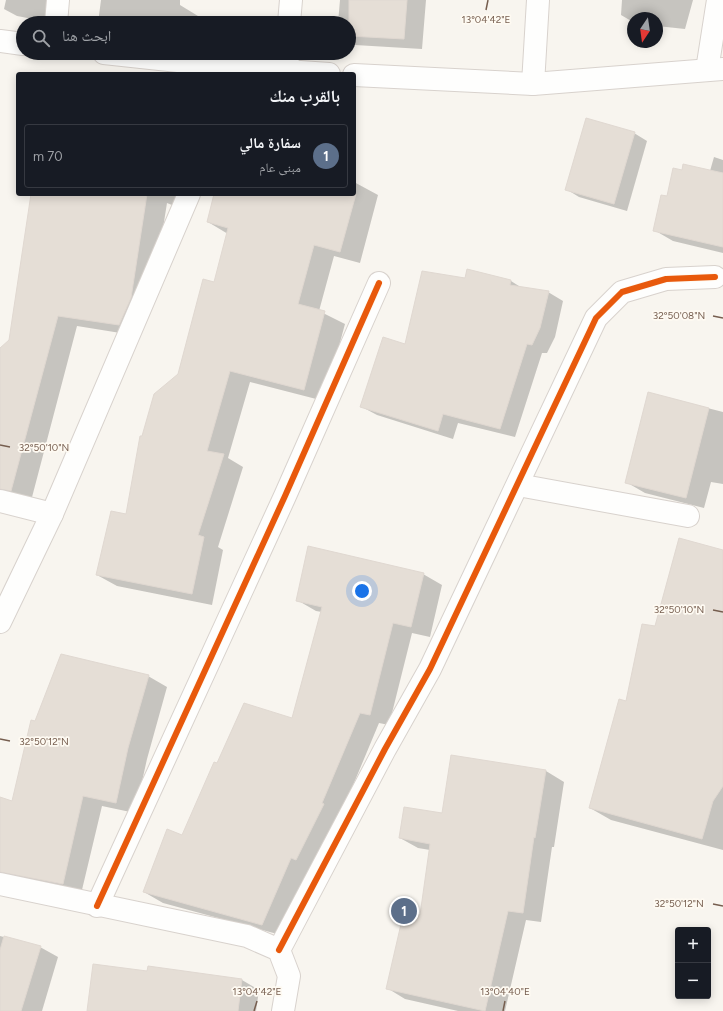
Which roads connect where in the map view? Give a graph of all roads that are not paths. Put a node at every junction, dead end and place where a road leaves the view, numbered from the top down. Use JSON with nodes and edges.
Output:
{"nodes":[{"id":1,"x":58,"y":0,"type":"edge"},
{"id":2,"x":291,"y":0,"type":"edge"},
{"id":3,"x":538,"y":0,"type":"edge"},
{"id":4,"x":718,"y":0,"type":"edge"},
{"id":5,"x":57,"y":16,"type":"edge"},
{"id":6,"x":290,"y":16,"type":"edge"},
{"id":7,"x":0,"y":41,"type":"edge"},
{"id":8,"x":16,"y":43,"type":"edge"},
{"id":9,"x":158,"y":60,"type":"edge"},
{"id":10,"x":287,"y":62,"type":"edge"},
{"id":11,"x":715,"y":69,"type":"edge"},
{"id":12,"x":242,"y":71,"type":"edge"},
{"id":13,"x":322,"y":72,"type":"edge"},
{"id":14,"x":356,"y":75,"type":"edge"},
{"id":15,"x":533,"y":84,"type":"junction"},
{"id":16,"x":188,"y":196,"type":"edge"},
{"id":17,"x":715,"y":277,"type":"dead end"},
{"id":18,"x":379,"y":283,"type":"dead end"},
{"id":19,"x":518,"y":485,"type":"junction"},
{"id":20,"x":0,"y":501,"type":"edge"},
{"id":21,"x":52,"y":514,"type":"junction"},
{"id":22,"x":688,"y":516,"type":"dead end"},
{"id":23,"x":0,"y":622,"type":"edge"},
{"id":24,"x":0,"y":884,"type":"edge"},
{"id":25,"x":97,"y":906,"type":"junction"},
{"id":26,"x":279,"y":950,"type":"junction"},
{"id":27,"x":283,"y":1011,"type":"edge"}],
"edges":[{"from":1,"to":5,"type":"street"},
{"from":2,"to":6,"type":"street"},
{"from":3,"to":15,"type":"street"},
{"from":4,"to":11,"type":"street"},
{"from":7,"to":8,"type":"street"},
{"from":9,"to":12,"type":"street"},
{"from":10,"to":12,"type":"street"},
{"from":10,"to":13,"type":"street"},
{"from":11,"to":15,"type":"street"},
{"from":14,"to":15,"type":"street"},
{"from":16,"to":21,"type":"street"},
{"from":17,"to":19,"type":"street"},
{"from":18,"to":25,"type":"street"},
{"from":19,"to":22,"type":"street"},
{"from":19,"to":26,"type":"street"},
{"from":20,"to":21,"type":"street"},
{"from":21,"to":23,"type":"street"},
{"from":24,"to":25,"type":"street"},
{"from":25,"to":26,"type":"street"},
{"from":26,"to":27,"type":"street"}]}
